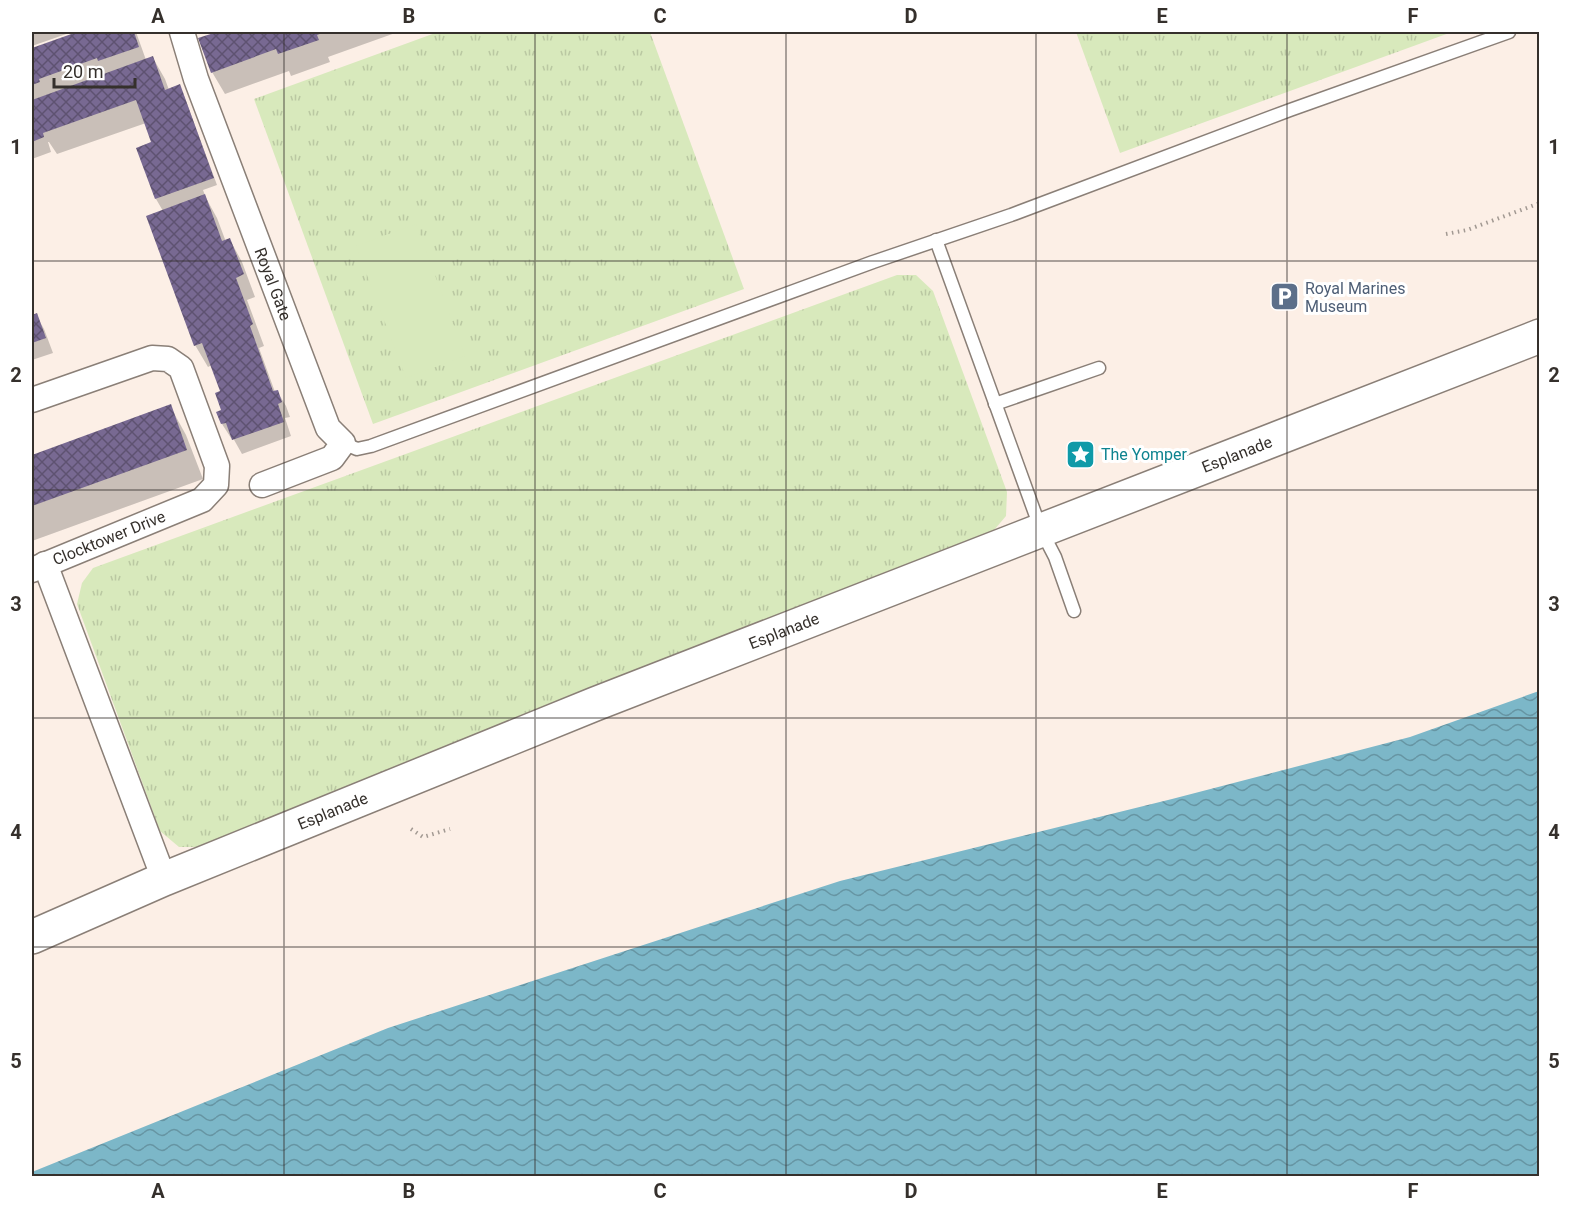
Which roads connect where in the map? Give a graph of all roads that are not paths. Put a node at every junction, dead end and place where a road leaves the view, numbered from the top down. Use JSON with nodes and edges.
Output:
{"nodes":[{"id":1,"x":182,"y":32,"type":"edge"},
{"id":2,"x":1509,"y":32,"type":"edge"},
{"id":3,"x":936,"y":240,"type":"junction"},
{"id":4,"x":1539,"y":336,"type":"edge"},
{"id":5,"x":1099,"y":368,"type":"dead end"},
{"id":6,"x":32,"y":400,"type":"edge"},
{"id":7,"x":995,"y":404,"type":"junction"},
{"id":8,"x":343,"y":443,"type":"junction"},
{"id":9,"x":262,"y":485,"type":"dead end"},
{"id":10,"x":1041,"y":530,"type":"junction"},
{"id":11,"x":38,"y":567,"type":"edge"},
{"id":12,"x":1074,"y":611,"type":"dead end"},
{"id":13,"x":164,"y":879,"type":"junction"},
{"id":14,"x":32,"y":937,"type":"edge"}],
"edges":[{"from":1,"to":8,"type":"street","name":"Royal Gate"},
{"from":2,"to":3,"type":"lane"},
{"from":3,"to":7,"type":"lane"},
{"from":3,"to":8,"type":"lane"},
{"from":4,"to":10,"type":"street","name":"Esplanade"},
{"from":5,"to":7,"type":"lane"},
{"from":6,"to":11,"type":"street","name":"Clocktower Drive"},
{"from":7,"to":10,"type":"lane"},
{"from":8,"to":9,"type":"street"},
{"from":10,"to":12,"type":"lane"},
{"from":10,"to":13,"type":"street","name":"Esplanade"},
{"from":11,"to":13,"type":"street","name":"Clocktower Drive"},
{"from":13,"to":14,"type":"street","name":"Esplanade"}]}
